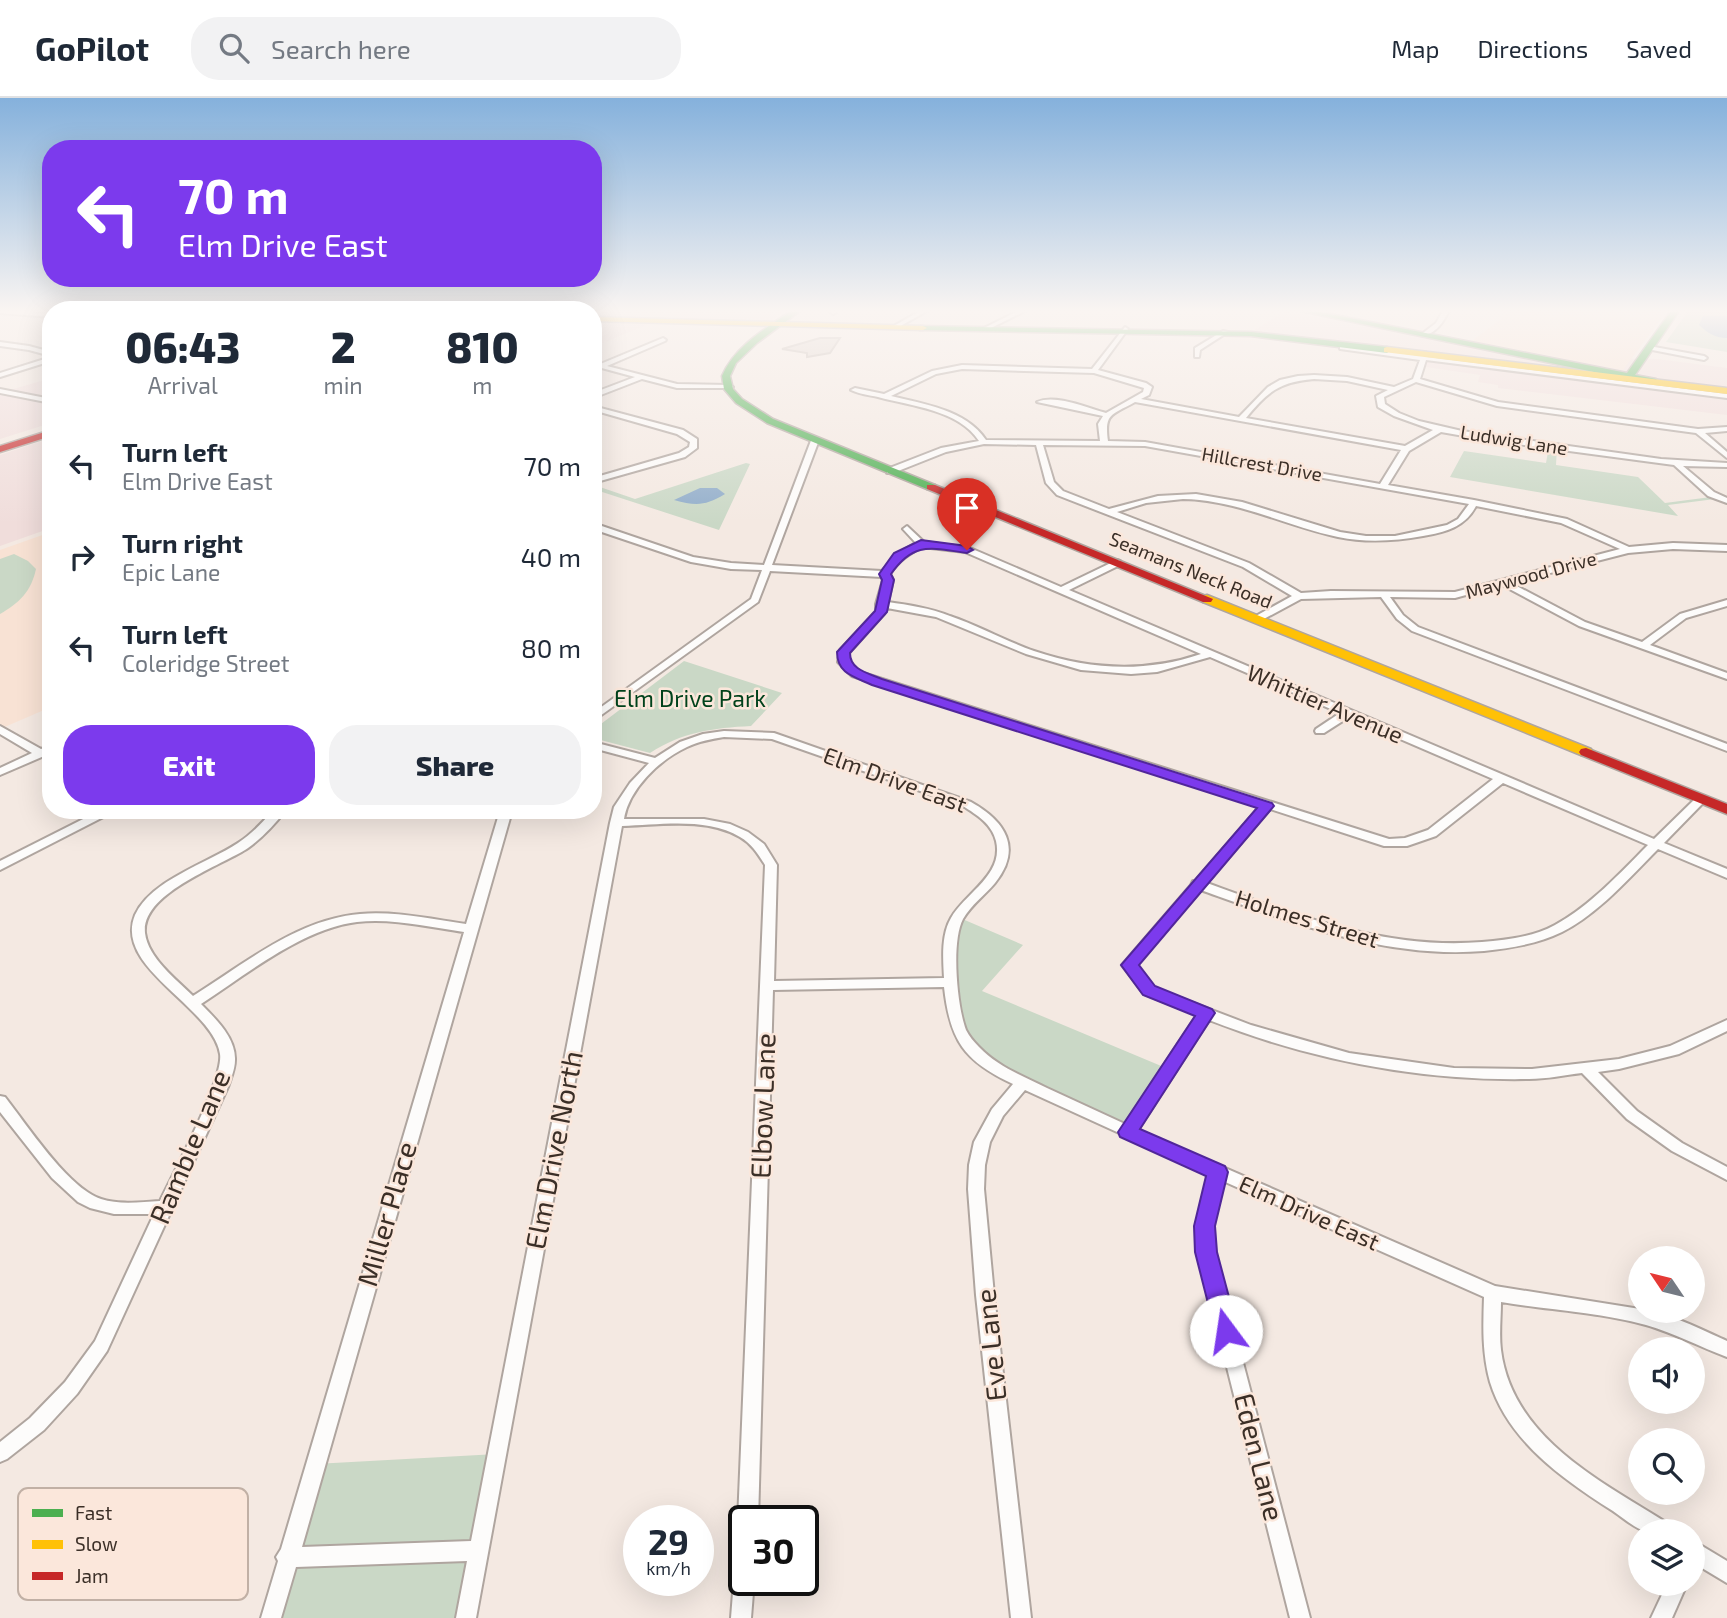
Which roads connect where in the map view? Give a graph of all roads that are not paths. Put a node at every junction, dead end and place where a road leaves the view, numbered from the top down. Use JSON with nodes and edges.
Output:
{"nodes":[{"id":1,"x":627,"y":382,"type":"edge"},
{"id":2,"x":666,"y":382,"type":"edge"},
{"id":3,"x":727,"y":382,"type":"edge"},
{"id":4,"x":914,"y":382,"type":"edge"},
{"id":5,"x":1140,"y":382,"type":"edge"},
{"id":6,"x":1288,"y":382,"type":"edge"},
{"id":7,"x":1362,"y":382,"type":"edge"},
{"id":8,"x":1411,"y":382,"type":"edge"},
{"id":9,"x":1423,"y":382,"type":"edge"},
{"id":10,"x":1637,"y":382,"type":"edge"},
{"id":11,"x":1658,"y":382,"type":"edge"},
{"id":12,"x":729,"y":387,"type":"junction"},
{"id":13,"x":1392,"y":389,"type":"junction"},
{"id":14,"x":855,"y":390,"type":"dead end"},
{"id":15,"x":2,"y":391,"type":"edge"},
{"id":16,"x":602,"y":392,"type":"edge"},
{"id":17,"x":1727,"y":393,"type":"edge"},
{"id":18,"x":884,"y":397,"type":"junction"},
{"id":19,"x":42,"y":399,"type":"edge"},
{"id":20,"x":1134,"y":400,"type":"junction"},
{"id":21,"x":1041,"y":402,"type":"dead end"},
{"id":22,"x":602,"y":410,"type":"edge"},
{"id":23,"x":1107,"y":415,"type":"junction"},
{"id":24,"x":1240,"y":420,"type":"junction"},
{"id":25,"x":42,"y":428,"type":"edge"},
{"id":26,"x":1441,"y":429,"type":"junction"},
{"id":27,"x":1727,"y":429,"type":"edge"},
{"id":28,"x":1698,"y":431,"type":"junction"},
{"id":29,"x":42,"y":436,"type":"edge"},
{"id":30,"x":815,"y":440,"type":"junction"},
{"id":31,"x":0,"y":441,"type":"edge"},
{"id":32,"x":985,"y":442,"type":"junction"},
{"id":33,"x":1040,"y":443,"type":"junction"},
{"id":34,"x":1104,"y":443,"type":"junction"},
{"id":35,"x":0,"y":449,"type":"edge"},
{"id":36,"x":1406,"y":449,"type":"junction"},
{"id":37,"x":1727,"y":456,"type":"edge"},
{"id":38,"x":1678,"y":465,"type":"junction"},
{"id":39,"x":1727,"y":465,"type":"edge"},
{"id":40,"x":890,"y":471,"type":"junction"},
{"id":41,"x":602,"y":478,"type":"edge"},
{"id":42,"x":1383,"y":486,"type":"junction"},
{"id":43,"x":1727,"y":501,"type":"edge"},
{"id":44,"x":1474,"y":502,"type":"junction"},
{"id":45,"x":1109,"y":512,"type":"junction"},
{"id":46,"x":602,"y":529,"type":"edge"},
{"id":47,"x":907,"y":529,"type":"dead end"},
{"id":48,"x":921,"y":544,"type":"junction"},
{"id":49,"x":1727,"y":548,"type":"edge"},
{"id":50,"x":1628,"y":550,"type":"junction"},
{"id":51,"x":1117,"y":563,"type":"junction"},
{"id":52,"x":768,"y":568,"type":"junction"},
{"id":53,"x":885,"y":574,"type":"junction"},
{"id":54,"x":1506,"y":584,"type":"junction"},
{"id":55,"x":1061,"y":590,"type":"junction"},
{"id":56,"x":1384,"y":595,"type":"junction"},
{"id":57,"x":1299,"y":596,"type":"junction"},
{"id":58,"x":1727,"y":603,"type":"edge"},
{"id":59,"x":881,"y":604,"type":"junction"},
{"id":60,"x":1257,"y":620,"type":"junction"},
{"id":61,"x":1643,"y":646,"type":"junction"},
{"id":62,"x":1210,"y":654,"type":"junction"},
{"id":63,"x":1727,"y":676,"type":"edge"},
{"id":64,"x":602,"y":711,"type":"edge"},
{"id":65,"x":1347,"y":713,"type":"junction"},
{"id":66,"x":0,"y":729,"type":"edge"},
{"id":67,"x":1320,"y":731,"type":"dead end"},
{"id":68,"x":602,"y":747,"type":"edge"},
{"id":69,"x":1727,"y":748,"type":"edge"},
{"id":70,"x":42,"y":749,"type":"edge"},
{"id":71,"x":42,"y":753,"type":"edge"},
{"id":72,"x":655,"y":761,"type":"junction"},
{"id":73,"x":0,"y":772,"type":"edge"},
{"id":74,"x":1500,"y":779,"type":"junction"},
{"id":75,"x":1701,"y":799,"type":"junction"},
{"id":76,"x":1267,"y":806,"type":"junction"},
{"id":77,"x":1727,"y":809,"type":"edge"},
{"id":78,"x":93,"y":819,"type":"edge"},
{"id":79,"x":271,"y":819,"type":"edge"},
{"id":80,"x":503,"y":819,"type":"edge"},
{"id":81,"x":616,"y":823,"type":"junction"},
{"id":82,"x":1654,"y":845,"type":"junction"},
{"id":83,"x":0,"y":866,"type":"edge"},
{"id":84,"x":1727,"y":874,"type":"edge"},
{"id":85,"x":1197,"y":884,"type":"junction"},
{"id":86,"x":470,"y":929,"type":"junction"},
{"id":87,"x":952,"y":982,"type":"junction"},
{"id":88,"x":767,"y":986,"type":"junction"},
{"id":89,"x":193,"y":1002,"type":"junction"},
{"id":90,"x":1206,"y":1013,"type":"junction"},
{"id":91,"x":1727,"y":1025,"type":"edge"},
{"id":92,"x":1585,"y":1067,"type":"junction"},
{"id":93,"x":1022,"y":1084,"type":"junction"},
{"id":94,"x":0,"y":1101,"type":"edge"},
{"id":95,"x":1128,"y":1132,"type":"junction"},
{"id":96,"x":1217,"y":1172,"type":"junction"},
{"id":97,"x":1727,"y":1174,"type":"edge"},
{"id":98,"x":167,"y":1207,"type":"junction"},
{"id":99,"x":1493,"y":1293,"type":"junction"},
{"id":100,"x":1727,"y":1349,"type":"edge"},
{"id":101,"x":0,"y":1452,"type":"edge"},
{"id":102,"x":749,"y":1505,"type":"edge"},
{"id":103,"x":1644,"y":1519,"type":"edge"},
{"id":104,"x":478,"y":1552,"type":"junction"},
{"id":105,"x":286,"y":1556,"type":"junction"},
{"id":106,"x":1705,"y":1559,"type":"edge"},
{"id":107,"x":1727,"y":1573,"type":"edge"},
{"id":108,"x":743,"y":1596,"type":"edge"},
{"id":109,"x":1671,"y":1596,"type":"edge"},
{"id":110,"x":271,"y":1618,"type":"edge"},
{"id":111,"x":466,"y":1618,"type":"edge"},
{"id":112,"x":741,"y":1618,"type":"edge"},
{"id":113,"x":1021,"y":1618,"type":"edge"},
{"id":114,"x":1300,"y":1618,"type":"edge"},
{"id":115,"x":1661,"y":1618,"type":"edge"}],
"edges":[{"from":1,"to":16,"type":"street"},
{"from":2,"to":12,"type":"street"},
{"from":3,"to":12,"type":"main road"},
{"from":4,"to":18,"type":"street"},
{"from":5,"to":20,"type":"street"},
{"from":6,"to":24,"type":"street"},
{"from":7,"to":13,"type":"street"},
{"from":8,"to":13,"type":"street"},
{"from":9,"to":28,"type":"street"},
{"from":10,"to":17,"type":"street"},
{"from":11,"to":17,"type":"main road"},
{"from":12,"to":30,"type":"main road","name":"Seamans Neck Road"},
{"from":13,"to":26,"type":"street","name":"Ludwig Lane"},
{"from":14,"to":18,"type":"street"},
{"from":15,"to":19,"type":"street"},
{"from":18,"to":32,"type":"street"},
{"from":20,"to":23,"type":"street"},
{"from":20,"to":24,"type":"street"},
{"from":21,"to":23,"type":"street"},
{"from":22,"to":41,"type":"street"},
{"from":23,"to":34,"type":"street"},
{"from":24,"to":36,"type":"street"},
{"from":25,"to":31,"type":"main road"},
{"from":26,"to":36,"type":"street"},
{"from":26,"to":38,"type":"street","name":"Ludwig Lane"},
{"from":27,"to":28,"type":"street"},
{"from":28,"to":37,"type":"street"},
{"from":29,"to":35,"type":"main road"},
{"from":30,"to":40,"type":"main road","name":"Seamans Neck Road"},
{"from":30,"to":52,"type":"street"},
{"from":32,"to":33,"type":"street","name":"Hillcrest Drive"},
{"from":32,"to":40,"type":"street","name":"Hillcrest Drive"},
{"from":33,"to":34,"type":"street","name":"Hillcrest Drive"},
{"from":33,"to":45,"type":"street"},
{"from":34,"to":42,"type":"street","name":"Hillcrest Drive"},
{"from":36,"to":42,"type":"street"},
{"from":38,"to":39,"type":"street","name":"Ludwig Lane"},
{"from":38,"to":43,"type":"street"},
{"from":40,"to":51,"type":"main road","name":"Seamans Neck Road"},
{"from":42,"to":44,"type":"street","name":"Hillcrest Drive"},
{"from":44,"to":45,"type":"street"},
{"from":44,"to":50,"type":"street","name":"Hillcrest Drive"},
{"from":45,"to":57,"type":"street"},
{"from":46,"to":52,"type":"street"},
{"from":47,"to":48,"type":"street"},
{"from":48,"to":53,"type":"street"},
{"from":48,"to":55,"type":"street","name":"Whittier Avenue"},
{"from":49,"to":50,"type":"street","name":"Maywood Drive"},
{"from":50,"to":54,"type":"street","name":"Maywood Drive"},
{"from":51,"to":55,"type":"street"},
{"from":51,"to":60,"type":"main road","name":"Seamans Neck Road"},
{"from":52,"to":53,"type":"street"},
{"from":52,"to":64,"type":"street"},
{"from":53,"to":59,"type":"street"},
{"from":54,"to":56,"type":"street","name":"Maywood Drive"},
{"from":54,"to":61,"type":"street"},
{"from":55,"to":62,"type":"street","name":"Whittier Avenue"},
{"from":56,"to":57,"type":"street","name":"Maywood Drive"},
{"from":56,"to":69,"type":"street"},
{"from":57,"to":60,"type":"street","name":"Maywood Drive"},
{"from":58,"to":61,"type":"street"},
{"from":59,"to":62,"type":"street"},
{"from":59,"to":76,"type":"street"},
{"from":60,"to":75,"type":"main road","name":"Seamans Neck Road"},
{"from":61,"to":63,"type":"street"},
{"from":62,"to":65,"type":"street","name":"Whittier Avenue"},
{"from":65,"to":67,"type":"street"},
{"from":65,"to":74,"type":"street","name":"Whittier Avenue"},
{"from":66,"to":70,"type":"street"},
{"from":68,"to":72,"type":"street"},
{"from":71,"to":73,"type":"street"},
{"from":72,"to":81,"type":"street","name":"Elm Drive North"},
{"from":72,"to":87,"type":"street","name":"Elm Drive East"},
{"from":74,"to":76,"type":"street"},
{"from":74,"to":82,"type":"street","name":"Whittier Avenue"},
{"from":75,"to":77,"type":"main road","name":"Seamans Neck Road"},
{"from":75,"to":82,"type":"street","name":"Holmes Street"},
{"from":76,"to":85,"type":"street"},
{"from":78,"to":83,"type":"street"},
{"from":79,"to":89,"type":"street","name":"Ramble Lane"},
{"from":80,"to":86,"type":"street","name":"Miller Place"},
{"from":81,"to":88,"type":"street","name":"Elbow Lane"},
{"from":81,"to":104,"type":"street","name":"Elm Drive North"},
{"from":82,"to":84,"type":"street","name":"Whittier Avenue"},
{"from":82,"to":85,"type":"street","name":"Holmes Street"},
{"from":85,"to":90,"type":"street"},
{"from":86,"to":89,"type":"street"},
{"from":86,"to":105,"type":"street","name":"Miller Place"},
{"from":87,"to":88,"type":"street"},
{"from":87,"to":93,"type":"street","name":"Elm Drive East"},
{"from":88,"to":102,"type":"street","name":"Elbow Lane"},
{"from":89,"to":98,"type":"street","name":"Ramble Lane"},
{"from":90,"to":92,"type":"street"},
{"from":90,"to":95,"type":"street"},
{"from":91,"to":92,"type":"street"},
{"from":92,"to":97,"type":"street"},
{"from":93,"to":95,"type":"street","name":"Elm Drive East"},
{"from":93,"to":113,"type":"street","name":"Eve Lane"},
{"from":94,"to":98,"type":"street"},
{"from":95,"to":96,"type":"street","name":"Elm Drive East"},
{"from":96,"to":99,"type":"street","name":"Elm Drive East"},
{"from":96,"to":114,"type":"street","name":"Eden Lane"},
{"from":98,"to":101,"type":"street","name":"Ramble Lane"},
{"from":99,"to":100,"type":"street","name":"Elm Drive East"},
{"from":99,"to":103,"type":"street"},
{"from":104,"to":105,"type":"street"},
{"from":104,"to":111,"type":"street","name":"Elm Drive North"},
{"from":105,"to":110,"type":"street","name":"Miller Place"},
{"from":106,"to":107,"type":"street"},
{"from":108,"to":112,"type":"street"},
{"from":109,"to":115,"type":"street"}]}
